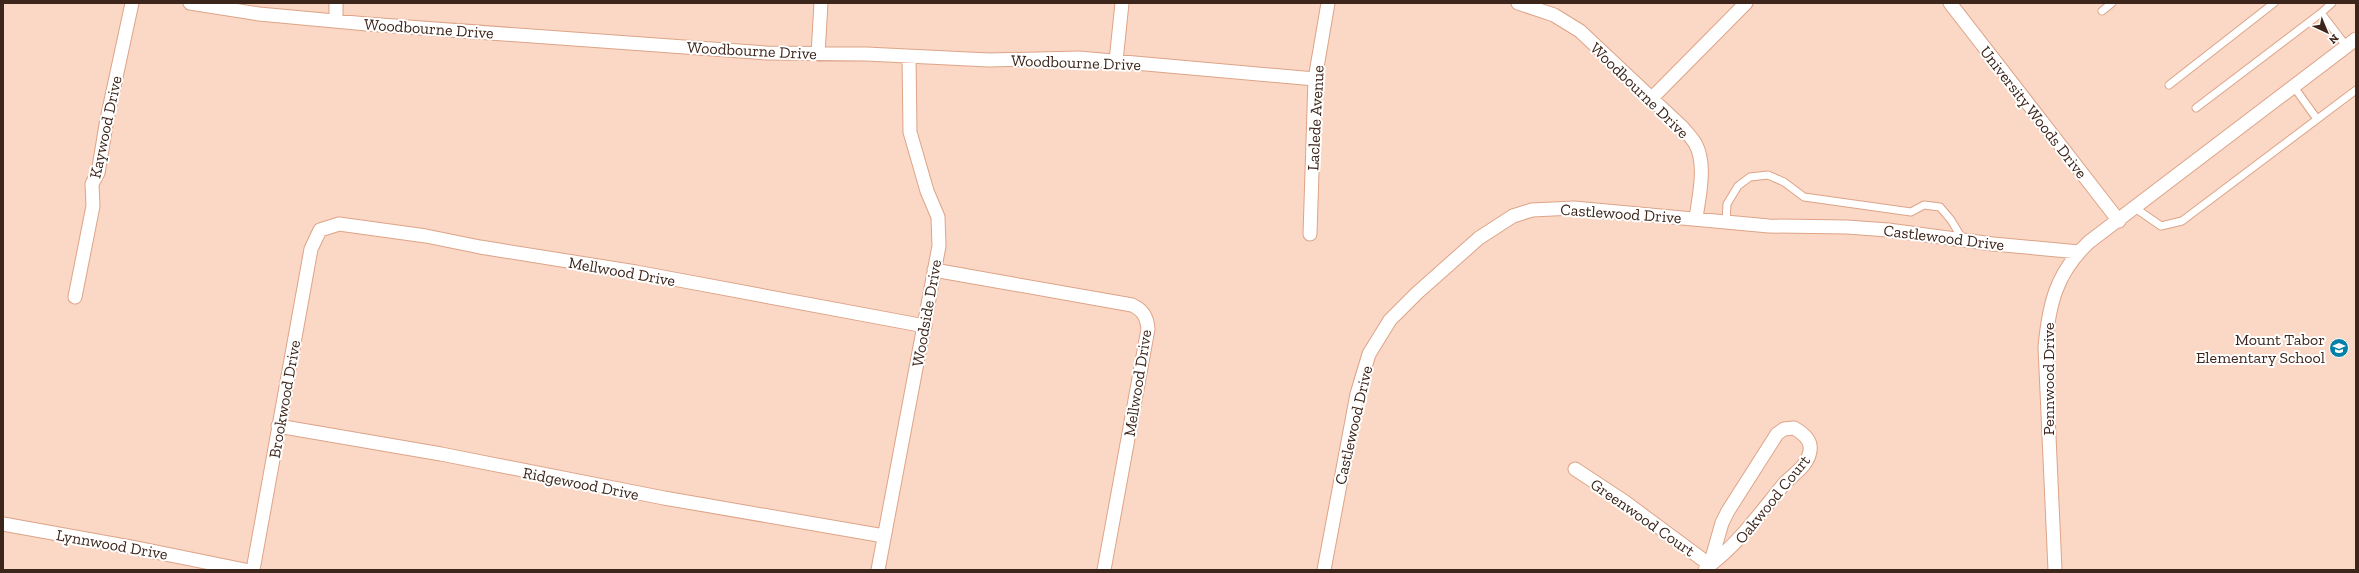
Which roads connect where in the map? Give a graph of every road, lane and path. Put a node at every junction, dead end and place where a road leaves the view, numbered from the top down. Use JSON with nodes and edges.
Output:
{"nodes":[{"id":1,"x":132,"y":3,"type":"edge"},
{"id":2,"x":190,"y":3,"type":"edge"},
{"id":3,"x":336,"y":3,"type":"edge"},
{"id":4,"x":821,"y":3,"type":"edge"},
{"id":5,"x":1122,"y":3,"type":"edge"},
{"id":6,"x":1328,"y":3,"type":"edge"},
{"id":7,"x":1518,"y":3,"type":"edge"},
{"id":8,"x":1746,"y":3,"type":"edge"},
{"id":9,"x":1950,"y":3,"type":"edge"},
{"id":10,"x":2112,"y":3,"type":"edge"},
{"id":11,"x":2274,"y":3,"type":"edge"},
{"id":12,"x":2332,"y":3,"type":"edge"},
{"id":13,"x":2102,"y":11,"type":"dead end"},
{"id":14,"x":2321,"y":13,"type":"junction"},
{"id":15,"x":336,"y":21,"type":"junction"},
{"id":16,"x":2351,"y":43,"type":"edge"},
{"id":17,"x":818,"y":54,"type":"junction"},
{"id":18,"x":909,"y":57,"type":"junction"},
{"id":19,"x":1116,"y":61,"type":"junction"},
{"id":20,"x":1315,"y":79,"type":"junction"},
{"id":21,"x":2169,"y":85,"type":"dead end"},
{"id":22,"x":2294,"y":87,"type":"junction"},
{"id":23,"x":2356,"y":90,"type":"edge"},
{"id":24,"x":1652,"y":98,"type":"junction"},
{"id":25,"x":2196,"y":108,"type":"dead end"},
{"id":26,"x":2317,"y":119,"type":"junction"},
{"id":27,"x":2136,"y":208,"type":"junction"},
{"id":28,"x":1696,"y":218,"type":"junction"},
{"id":29,"x":1726,"y":221,"type":"junction"},
{"id":30,"x":2119,"y":221,"type":"junction"},
{"id":31,"x":320,"y":230,"type":"joint"},
{"id":32,"x":1310,"y":234,"type":"dead end"},
{"id":33,"x":1963,"y":240,"type":"junction"},
{"id":34,"x":2079,"y":252,"type":"junction"},
{"id":35,"x":934,"y":270,"type":"junction"},
{"id":36,"x":75,"y":297,"type":"dead end"},
{"id":37,"x":925,"y":326,"type":"junction"},
{"id":38,"x":278,"y":426,"type":"junction"},
{"id":39,"x":1575,"y":469,"type":"dead end"},
{"id":40,"x":3,"y":524,"type":"edge"},
{"id":41,"x":884,"y":536,"type":"junction"},
{"id":42,"x":1708,"y":568,"type":"edge"},
{"id":43,"x":245,"y":570,"type":"edge"},
{"id":44,"x":253,"y":570,"type":"edge"},
{"id":45,"x":878,"y":570,"type":"edge"},
{"id":46,"x":1104,"y":570,"type":"edge"},
{"id":47,"x":1324,"y":570,"type":"edge"},
{"id":48,"x":2055,"y":570,"type":"edge"}],
"edges":[{"from":1,"to":36,"type":"street","name":"Kaywood Drive"},
{"from":2,"to":15,"type":"street","name":"Woodbourne Drive"},
{"from":3,"to":15,"type":"street"},
{"from":4,"to":17,"type":"street"},
{"from":5,"to":19,"type":"street"},
{"from":6,"to":20,"type":"street","name":"Laclede Avenue"},
{"from":7,"to":24,"type":"street","name":"Woodbourne Drive"},
{"from":8,"to":24,"type":"street"},
{"from":9,"to":30,"type":"street","name":"University Woods Drive"},
{"from":10,"to":13,"type":"lane"},
{"from":11,"to":21,"type":"lane"},
{"from":12,"to":14,"type":"lane"},
{"from":14,"to":16,"type":"lane"},
{"from":14,"to":25,"type":"lane"},
{"from":15,"to":17,"type":"street","name":"Woodbourne Drive"},
{"from":16,"to":22,"type":"street"},
{"from":17,"to":18,"type":"street","name":"Woodbourne Drive"},
{"from":18,"to":19,"type":"street","name":"Woodbourne Drive"},
{"from":18,"to":35,"type":"street","name":"Woodside Drive"},
{"from":19,"to":20,"type":"street","name":"Woodbourne Drive"},
{"from":20,"to":32,"type":"street","name":"Laclede Avenue"},
{"from":22,"to":26,"type":"lane"},
{"from":22,"to":27,"type":"street","name":"Pennwood Drive"},
{"from":23,"to":26,"type":"lane"},
{"from":24,"to":28,"type":"street","name":"Woodbourne Drive"},
{"from":26,"to":27,"type":"lane"},
{"from":27,"to":30,"type":"street","name":"Pennwood Drive"},
{"from":28,"to":29,"type":"street","name":"Castlewood Drive"},
{"from":28,"to":47,"type":"street","name":"Castlewood Drive"},
{"from":29,"to":33,"type":"street","name":"Castlewood Drive"},
{"from":29,"to":33,"type":"lane"},
{"from":30,"to":34,"type":"street","name":"Pennwood Drive"},
{"from":31,"to":37,"type":"street","name":"Mellwood Drive"},
{"from":31,"to":38,"type":"street","name":"Brookwood Drive"},
{"from":33,"to":34,"type":"street","name":"Castlewood Drive"},
{"from":34,"to":48,"type":"street","name":"Pennwood Drive"},
{"from":35,"to":37,"type":"street","name":"Woodside Drive"},
{"from":35,"to":46,"type":"street","name":"Mellwood Drive"},
{"from":37,"to":41,"type":"street","name":"Woodside Drive"},
{"from":38,"to":41,"type":"street","name":"Ridgewood Drive"},
{"from":38,"to":44,"type":"street","name":"Brookwood Drive"},
{"from":39,"to":42,"type":"street","name":"Greenwood Court"},
{"from":40,"to":43,"type":"street","name":"Lynnwood Drive"},
{"from":41,"to":45,"type":"street","name":"Woodside Drive"},
{"from":42,"to":42,"type":"street","name":"Oakwood Court"}]}
